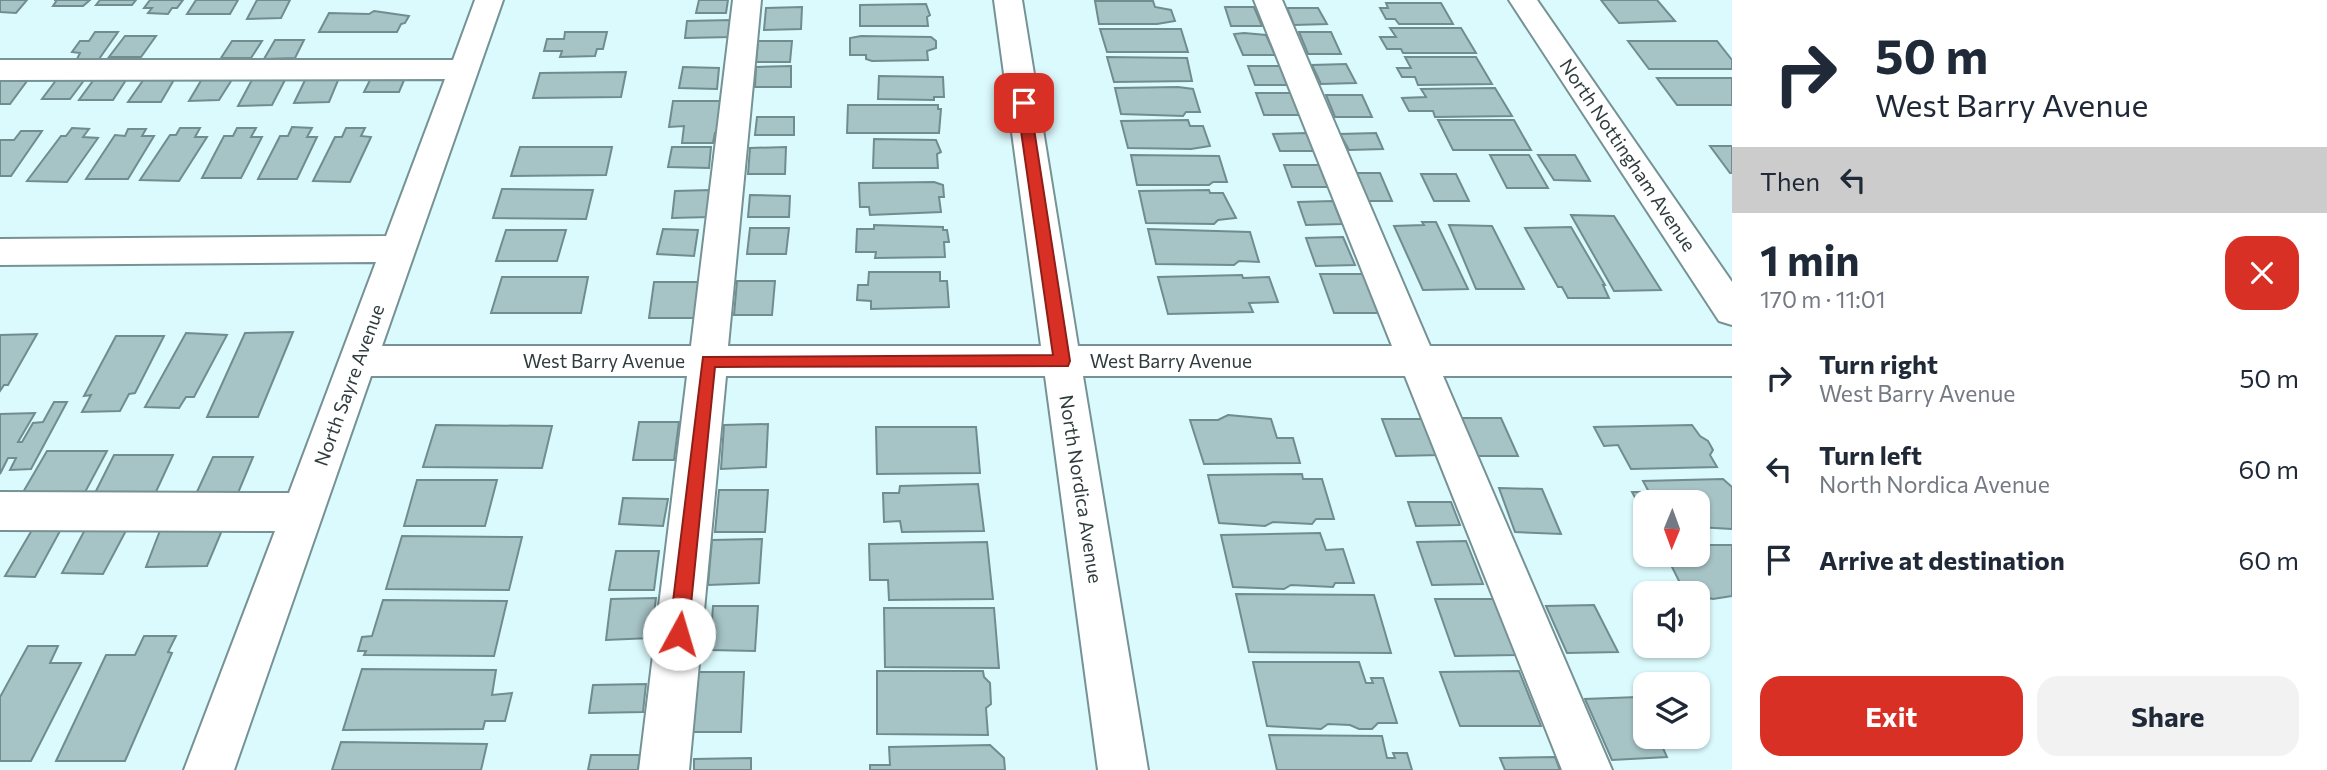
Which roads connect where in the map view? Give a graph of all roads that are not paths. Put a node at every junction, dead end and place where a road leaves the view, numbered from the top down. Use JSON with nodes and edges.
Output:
{"nodes":[{"id":1,"x":489,"y":0,"type":"edge"},
{"id":2,"x":747,"y":0,"type":"edge"},
{"id":3,"x":1008,"y":0,"type":"edge"},
{"id":4,"x":1268,"y":0,"type":"edge"},
{"id":5,"x":1523,"y":0,"type":"edge"},
{"id":6,"x":464,"y":69,"type":"junction"},
{"id":7,"x":0,"y":70,"type":"edge"},
{"id":8,"x":398,"y":249,"type":"junction"},
{"id":9,"x":0,"y":252,"type":"edge"},
{"id":10,"x":1732,"y":310,"type":"edge"},
{"id":11,"x":358,"y":361,"type":"junction"},
{"id":12,"x":708,"y":361,"type":"junction"},
{"id":13,"x":1062,"y":361,"type":"junction"},
{"id":14,"x":1418,"y":361,"type":"junction"},
{"id":15,"x":1732,"y":361,"type":"edge"},
{"id":16,"x":0,"y":511,"type":"edge"},
{"id":17,"x":303,"y":512,"type":"junction"},
{"id":18,"x":209,"y":770,"type":"edge"},
{"id":19,"x":664,"y":770,"type":"edge"},
{"id":20,"x":1123,"y":770,"type":"edge"},
{"id":21,"x":1587,"y":770,"type":"edge"}],
"edges":[{"from":1,"to":6,"type":"street","name":"North Sayre Avenue"},
{"from":2,"to":12,"type":"street"},
{"from":3,"to":13,"type":"street","name":"North Nordica Avenue"},
{"from":4,"to":14,"type":"street"},
{"from":5,"to":10,"type":"street","name":"North Nottingham Avenue"},
{"from":6,"to":7,"type":"street"},
{"from":6,"to":8,"type":"street","name":"North Sayre Avenue"},
{"from":8,"to":9,"type":"street"},
{"from":8,"to":11,"type":"street","name":"North Sayre Avenue"},
{"from":11,"to":12,"type":"street","name":"West Barry Avenue"},
{"from":11,"to":17,"type":"street","name":"North Sayre Avenue"},
{"from":12,"to":13,"type":"street","name":"West Barry Avenue"},
{"from":12,"to":19,"type":"street"},
{"from":13,"to":14,"type":"street","name":"West Barry Avenue"},
{"from":13,"to":20,"type":"street","name":"North Nordica Avenue"},
{"from":14,"to":15,"type":"street","name":"West Barry Avenue"},
{"from":14,"to":21,"type":"street"},
{"from":16,"to":17,"type":"street"},
{"from":17,"to":18,"type":"street","name":"North Sayre Avenue"}]}
